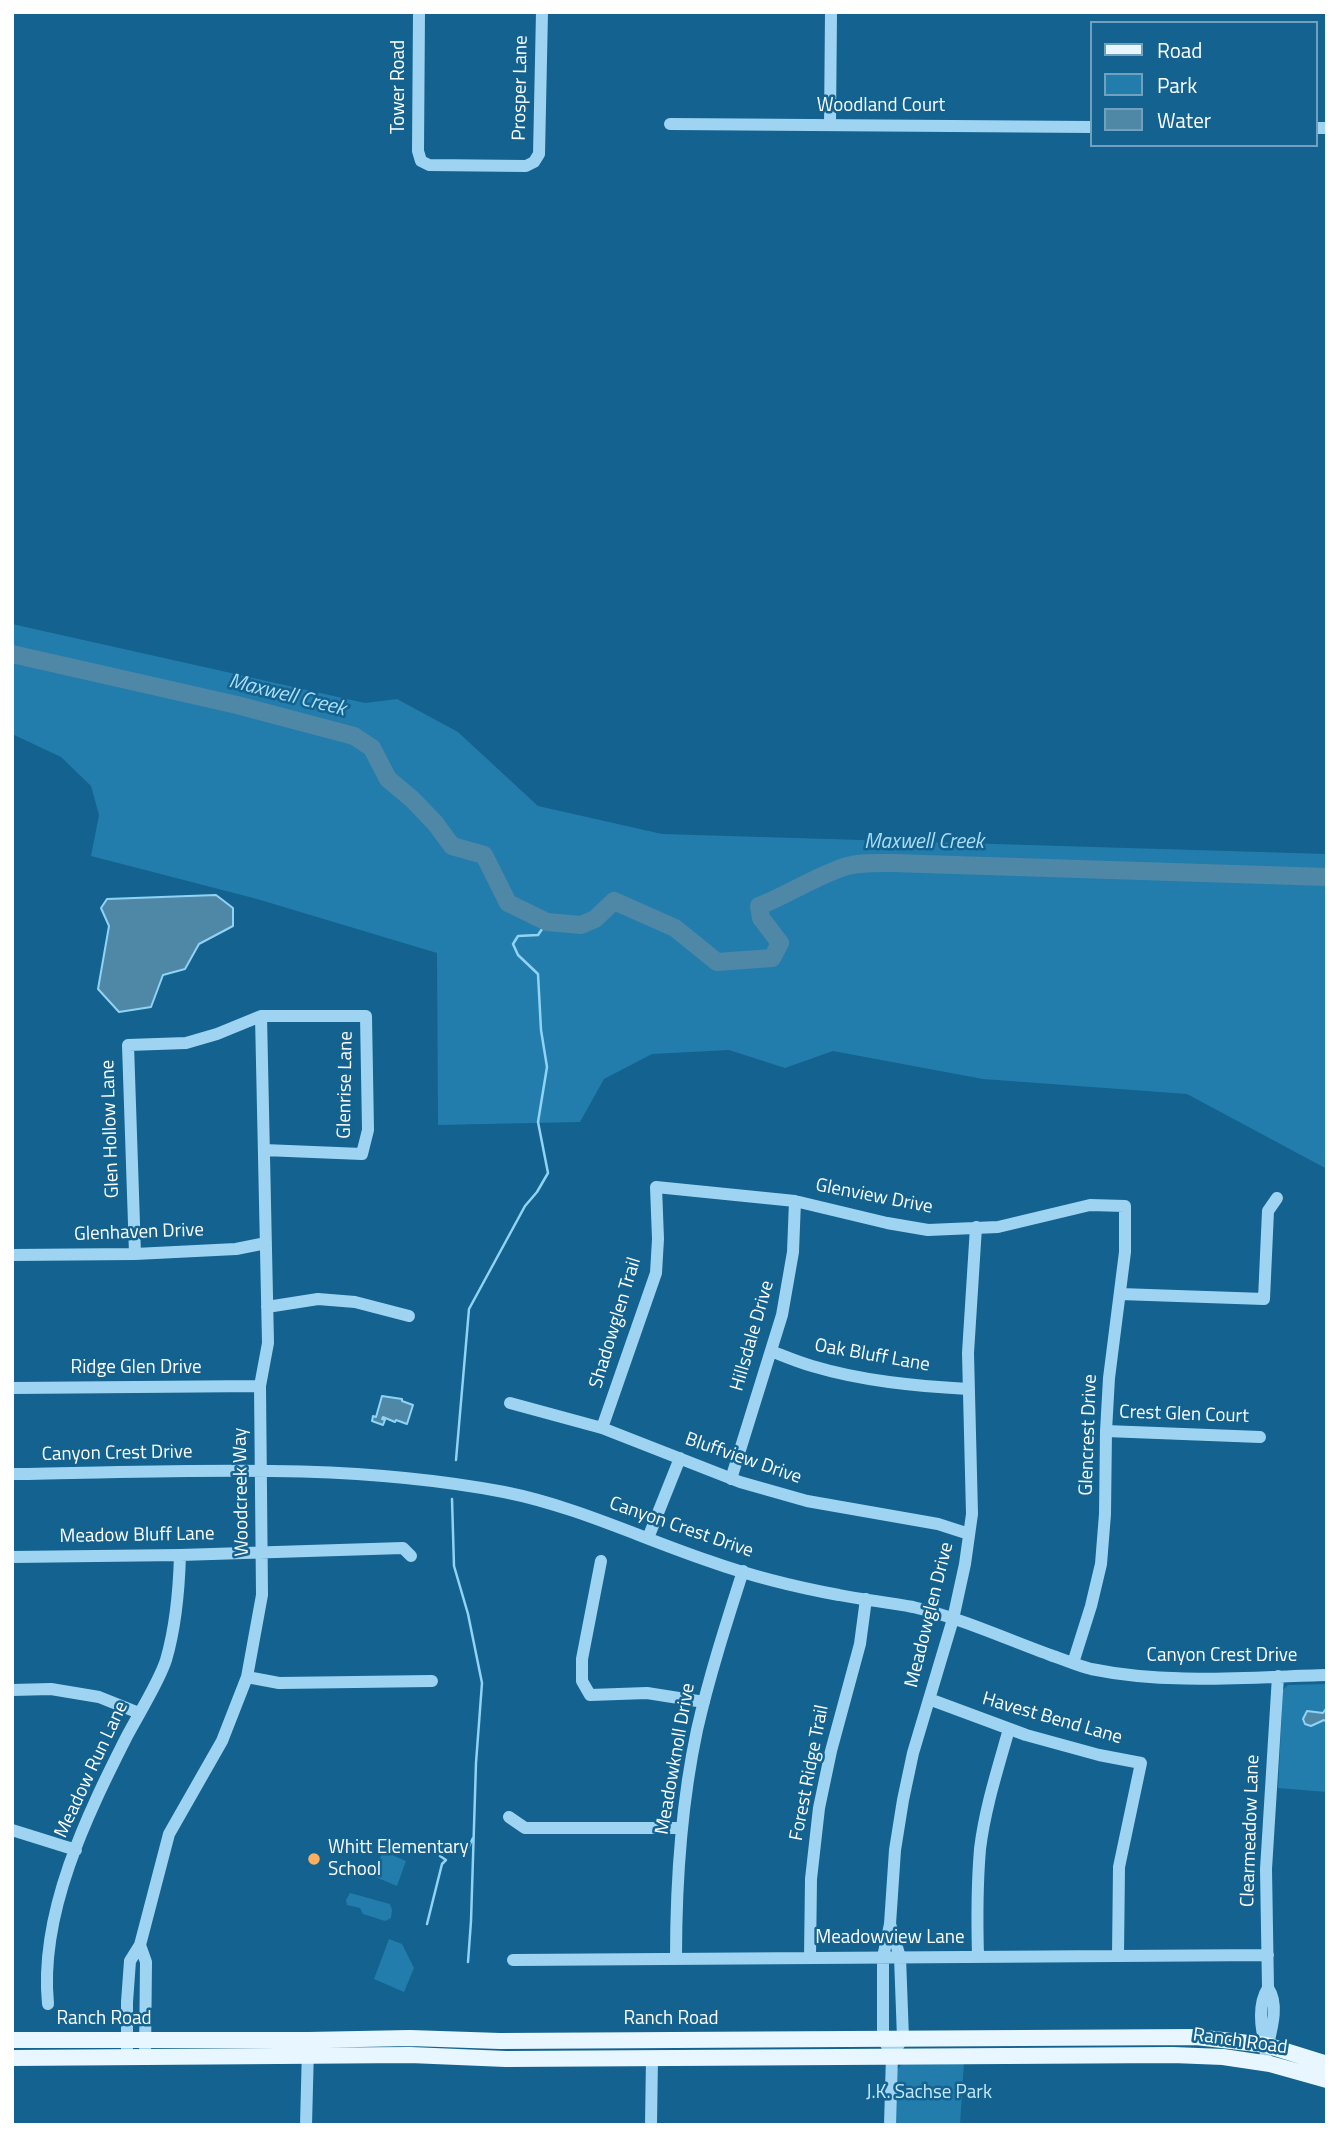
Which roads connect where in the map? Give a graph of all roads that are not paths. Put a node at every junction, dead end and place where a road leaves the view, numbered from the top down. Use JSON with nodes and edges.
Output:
{"nodes":[{"id":1,"x":419,"y":12,"type":"edge"},
{"id":2,"x":542,"y":12,"type":"edge"},
{"id":3,"x":831,"y":12,"type":"edge"},
{"id":4,"x":670,"y":124,"type":"dead end"},
{"id":5,"x":830,"y":125,"type":"junction"},
{"id":6,"x":1090,"y":127,"type":"edge"},
{"id":7,"x":534,"y":162,"type":"joint"},
{"id":8,"x":261,"y":1016,"type":"junction"},
{"id":9,"x":264,"y":1150,"type":"junction"},
{"id":10,"x":656,"y":1187,"type":"joint"},
{"id":11,"x":1277,"y":1198,"type":"dead end"},
{"id":12,"x":795,"y":1201,"type":"junction"},
{"id":13,"x":1125,"y":1206,"type":"joint"},
{"id":14,"x":976,"y":1227,"type":"junction"},
{"id":15,"x":265,"y":1243,"type":"junction"},
{"id":16,"x":135,"y":1254,"type":"junction"},
{"id":17,"x":12,"y":1255,"type":"edge"},
{"id":18,"x":1120,"y":1294,"type":"junction"},
{"id":19,"x":267,"y":1307,"type":"junction"},
{"id":20,"x":409,"y":1316,"type":"dead end"},
{"id":21,"x":771,"y":1350,"type":"junction"},
{"id":22,"x":260,"y":1386,"type":"junction"},
{"id":23,"x":12,"y":1388,"type":"edge"},
{"id":24,"x":968,"y":1389,"type":"junction"},
{"id":25,"x":510,"y":1403,"type":"dead end"},
{"id":26,"x":602,"y":1428,"type":"junction"},
{"id":27,"x":1106,"y":1431,"type":"junction"},
{"id":28,"x":1261,"y":1437,"type":"dead end"},
{"id":29,"x":680,"y":1458,"type":"junction"},
{"id":30,"x":261,"y":1471,"type":"junction"},
{"id":31,"x":12,"y":1474,"type":"edge"},
{"id":32,"x":731,"y":1479,"type":"junction"},
{"id":33,"x":969,"y":1534,"type":"junction"},
{"id":34,"x":648,"y":1538,"type":"junction"},
{"id":35,"x":261,"y":1553,"type":"junction"},
{"id":36,"x":180,"y":1555,"type":"junction"},
{"id":37,"x":411,"y":1556,"type":"dead end"},
{"id":38,"x":12,"y":1557,"type":"edge"},
{"id":39,"x":601,"y":1562,"type":"dead end"},
{"id":40,"x":743,"y":1572,"type":"junction"},
{"id":41,"x":866,"y":1599,"type":"junction"},
{"id":42,"x":953,"y":1619,"type":"junction"},
{"id":43,"x":1073,"y":1663,"type":"junction"},
{"id":44,"x":1327,"y":1675,"type":"edge"},
{"id":45,"x":1278,"y":1676,"type":"junction"},
{"id":46,"x":247,"y":1677,"type":"junction"},
{"id":47,"x":432,"y":1681,"type":"dead end"},
{"id":48,"x":12,"y":1690,"type":"edge"},
{"id":49,"x":929,"y":1699,"type":"junction"},
{"id":50,"x":705,"y":1702,"type":"junction"},
{"id":51,"x":139,"y":1713,"type":"junction"},
{"id":52,"x":1009,"y":1729,"type":"junction"},
{"id":53,"x":509,"y":1817,"type":"dead end"},
{"id":54,"x":682,"y":1828,"type":"junction"},
{"id":55,"x":12,"y":1830,"type":"edge"},
{"id":56,"x":76,"y":1850,"type":"junction"},
{"id":57,"x":891,"y":1924,"type":"junction"},
{"id":58,"x":140,"y":1945,"type":"junction"},
{"id":59,"x":1118,"y":1955,"type":"junction"},
{"id":60,"x":1268,"y":1955,"type":"junction"},
{"id":61,"x":978,"y":1956,"type":"junction"},
{"id":62,"x":810,"y":1957,"type":"junction"},
{"id":63,"x":883,"y":1957,"type":"junction"},
{"id":64,"x":901,"y":1957,"type":"junction"},
{"id":65,"x":676,"y":1958,"type":"junction"},
{"id":66,"x":513,"y":1960,"type":"dead end"},
{"id":67,"x":48,"y":2004,"type":"dead end"},
{"id":68,"x":883,"y":2038,"type":"junction"},
{"id":69,"x":903,"y":2038,"type":"junction"},
{"id":70,"x":12,"y":2040,"type":"edge"},
{"id":71,"x":145,"y":2040,"type":"junction"},
{"id":72,"x":1266,"y":2045,"type":"junction"},
{"id":73,"x":127,"y":2048,"type":"junction"},
{"id":74,"x":308,"y":2048,"type":"junction"},
{"id":75,"x":892,"y":2055,"type":"junction"},
{"id":76,"x":145,"y":2057,"type":"junction"},
{"id":77,"x":652,"y":2057,"type":"junction"},
{"id":78,"x":12,"y":2058,"type":"edge"},
{"id":79,"x":1264,"y":2063,"type":"junction"},
{"id":80,"x":1327,"y":2064,"type":"edge"},
{"id":81,"x":1327,"y":2080,"type":"edge"},
{"id":82,"x":306,"y":2125,"type":"edge"},
{"id":83,"x":651,"y":2125,"type":"edge"},
{"id":84,"x":890,"y":2125,"type":"edge"}],
"edges":[{"from":1,"to":7,"type":"street","name":"Tower Road"},
{"from":2,"to":7,"type":"street","name":"Prosper Lane"},
{"from":3,"to":5,"type":"street"},
{"from":4,"to":5,"type":"street","name":"Woodland Court"},
{"from":5,"to":6,"type":"street","name":"Woodland Court"},
{"from":8,"to":9,"type":"street","name":"Woodcreek Way"},
{"from":8,"to":9,"type":"street","name":"Glenrise Lane"},
{"from":8,"to":16,"type":"street","name":"Glen Hollow Lane"},
{"from":9,"to":15,"type":"street","name":"Woodcreek Way"},
{"from":10,"to":12,"type":"street","name":"Glenview Drive"},
{"from":10,"to":26,"type":"street","name":"Shadowglen Trail"},
{"from":11,"to":18,"type":"street"},
{"from":12,"to":14,"type":"street","name":"Glenview Drive"},
{"from":12,"to":21,"type":"street","name":"Hillsdale Drive"},
{"from":13,"to":14,"type":"street","name":"Glenview Drive"},
{"from":13,"to":18,"type":"street","name":"Glencrest Drive"},
{"from":14,"to":24,"type":"street","name":"Meadowglen Drive"},
{"from":15,"to":16,"type":"street","name":"Glenhaven Drive"},
{"from":15,"to":19,"type":"street","name":"Woodcreek Way"},
{"from":16,"to":17,"type":"street","name":"Glenhaven Drive"},
{"from":18,"to":27,"type":"street","name":"Glencrest Drive"},
{"from":19,"to":20,"type":"street"},
{"from":19,"to":22,"type":"street","name":"Woodcreek Way"},
{"from":21,"to":24,"type":"street","name":"Oak Bluff Lane"},
{"from":21,"to":32,"type":"street","name":"Hillsdale Drive"},
{"from":22,"to":23,"type":"street","name":"Ridge Glen Drive"},
{"from":22,"to":30,"type":"street","name":"Woodcreek Way"},
{"from":24,"to":33,"type":"street","name":"Meadowglen Drive"},
{"from":25,"to":26,"type":"street","name":"Bluffview Drive"},
{"from":26,"to":29,"type":"street","name":"Bluffview Drive"},
{"from":27,"to":28,"type":"street","name":"Crest Glen Court"},
{"from":27,"to":43,"type":"street","name":"Glencrest Drive"},
{"from":29,"to":32,"type":"street","name":"Bluffview Drive"},
{"from":29,"to":34,"type":"street"},
{"from":30,"to":31,"type":"street","name":"Canyon Crest Drive"},
{"from":30,"to":34,"type":"street","name":"Canyon Crest Drive"},
{"from":30,"to":35,"type":"street","name":"Woodcreek Way"},
{"from":32,"to":33,"type":"street","name":"Bluffview Drive"},
{"from":33,"to":42,"type":"street","name":"Meadowglen Drive"},
{"from":34,"to":40,"type":"street","name":"Canyon Crest Drive"},
{"from":35,"to":36,"type":"street","name":"Meadow Bluff Lane"},
{"from":35,"to":37,"type":"street","name":"Meadow Bluff Lane"},
{"from":35,"to":46,"type":"street","name":"Woodcreek Way"},
{"from":36,"to":38,"type":"street","name":"Meadow Bluff Lane"},
{"from":36,"to":51,"type":"street","name":"Meadow Run Lane"},
{"from":39,"to":50,"type":"street"},
{"from":40,"to":41,"type":"street","name":"Canyon Crest Drive"},
{"from":40,"to":50,"type":"street","name":"Meadowknoll Drive"},
{"from":41,"to":42,"type":"street","name":"Canyon Crest Drive"},
{"from":41,"to":62,"type":"street","name":"Forest Ridge Trail"},
{"from":42,"to":43,"type":"street","name":"Canyon Crest Drive"},
{"from":42,"to":49,"type":"street","name":"Meadowglen Drive"},
{"from":43,"to":45,"type":"street","name":"Canyon Crest Drive"},
{"from":44,"to":45,"type":"street","name":"Canyon Crest Drive"},
{"from":45,"to":60,"type":"street","name":"Clearmeadow Lane"},
{"from":46,"to":47,"type":"street"},
{"from":46,"to":58,"type":"street","name":"Woodcreek Way"},
{"from":48,"to":51,"type":"street"},
{"from":49,"to":52,"type":"street","name":"Havest Bend Lane"},
{"from":49,"to":57,"type":"street","name":"Meadowglen Drive"},
{"from":50,"to":54,"type":"street","name":"Meadowknoll Drive"},
{"from":51,"to":56,"type":"street","name":"Meadow Run Lane"},
{"from":52,"to":59,"type":"street","name":"Havest Bend Lane"},
{"from":52,"to":61,"type":"street"},
{"from":53,"to":54,"type":"street"},
{"from":54,"to":65,"type":"street","name":"Meadowknoll Drive"},
{"from":55,"to":56,"type":"street"},
{"from":56,"to":67,"type":"street","name":"Meadow Run Lane"},
{"from":57,"to":63,"type":"street","name":"Meadowglen Drive"},
{"from":57,"to":64,"type":"street","name":"Meadowglen Drive"},
{"from":58,"to":71,"type":"street","name":"Woodcreek Way"},
{"from":58,"to":73,"type":"street","name":"Woodcreek Way"},
{"from":59,"to":60,"type":"street","name":"Meadowview Lane"},
{"from":59,"to":61,"type":"street","name":"Meadowview Lane"},
{"from":60,"to":72,"type":"street","name":"Clearmeadow Lane"},
{"from":61,"to":64,"type":"street","name":"Meadowview Lane"},
{"from":62,"to":63,"type":"street","name":"Meadowview Lane"},
{"from":62,"to":65,"type":"street","name":"Meadowview Lane"},
{"from":63,"to":64,"type":"street","name":"Meadowview Lane"},
{"from":63,"to":68,"type":"street","name":"Meadowglen Drive"},
{"from":64,"to":69,"type":"street","name":"Meadowglen Drive"},
{"from":65,"to":66,"type":"street","name":"Meadowview Lane"},
{"from":68,"to":69,"type":"main road","name":"Ranch Road"},
{"from":68,"to":74,"type":"main road","name":"Ranch Road"},
{"from":68,"to":75,"type":"street","name":"Meadowglen Drive"},
{"from":69,"to":72,"type":"main road","name":"Ranch Road"},
{"from":69,"to":75,"type":"street"},
{"from":70,"to":73,"type":"main road","name":"Ranch Road"},
{"from":71,"to":73,"type":"main road","name":"Ranch Road"},
{"from":71,"to":74,"type":"main road","name":"Ranch Road"},
{"from":71,"to":76,"type":"street","name":"Woodcreek Way"},
{"from":72,"to":79,"type":"street","name":"Clearmeadow Lane"},
{"from":72,"to":80,"type":"main road","name":"Ranch Road"},
{"from":73,"to":76,"type":"main road","name":"Ranch Road"},
{"from":73,"to":78,"type":"main road","name":"Ranch Road"},
{"from":74,"to":76,"type":"main road","name":"Ranch Road"},
{"from":74,"to":77,"type":"main road","name":"Ranch Road"},
{"from":74,"to":82,"type":"street"},
{"from":75,"to":77,"type":"main road","name":"Ranch Road"},
{"from":75,"to":79,"type":"main road","name":"Ranch Road"},
{"from":75,"to":84,"type":"street"},
{"from":77,"to":83,"type":"street"},
{"from":79,"to":81,"type":"main road","name":"Ranch Road"}]}
